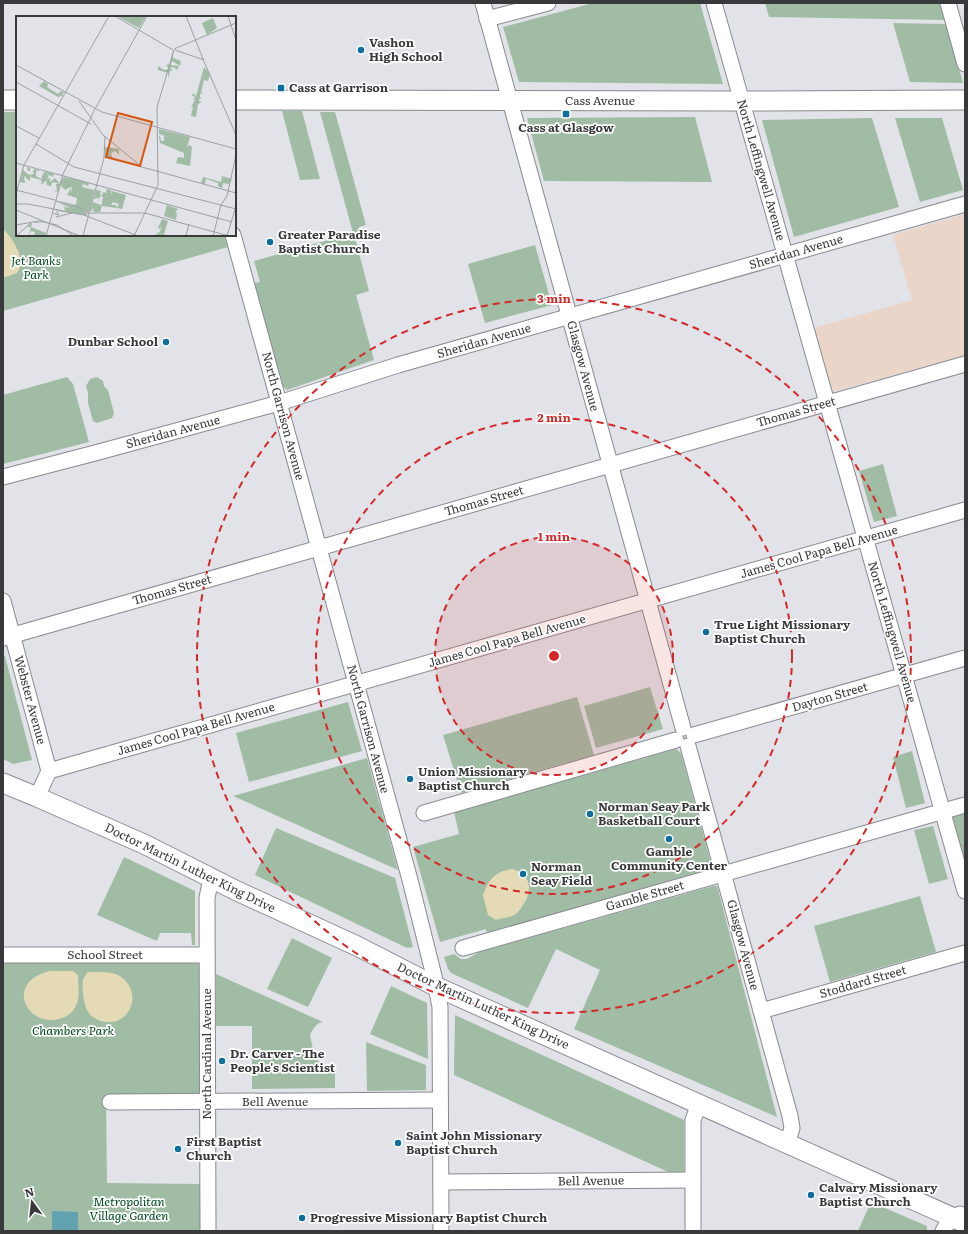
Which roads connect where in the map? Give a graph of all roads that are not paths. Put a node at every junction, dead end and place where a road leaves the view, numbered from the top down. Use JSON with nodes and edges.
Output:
{"nodes":[{"id":1,"x":482,"y":3,"type":"edge"},
{"id":2,"x":548,"y":3,"type":"edge"},
{"id":3,"x":714,"y":3,"type":"edge"},
{"id":4,"x":948,"y":3,"type":"edge"},
{"id":5,"x":487,"y":20,"type":"junction"},
{"id":6,"x":965,"y":64,"type":"edge"},
{"id":7,"x":3,"y":100,"type":"edge"},
{"id":8,"x":16,"y":100,"type":"edge"},
{"id":9,"x":236,"y":100,"type":"edge"},
{"id":10,"x":965,"y":100,"type":"edge"},
{"id":11,"x":510,"y":101,"type":"junction"},
{"id":12,"x":742,"y":101,"type":"junction"},
{"id":13,"x":965,"y":204,"type":"edge"},
{"id":14,"x":233,"y":236,"type":"edge"},
{"id":15,"x":786,"y":255,"type":"junction"},
{"id":16,"x":570,"y":316,"type":"junction"},
{"id":17,"x":965,"y":364,"type":"edge"},
{"id":18,"x":279,"y":403,"type":"junction"},
{"id":19,"x":827,"y":403,"type":"junction"},
{"id":20,"x":610,"y":465,"type":"junction"},
{"id":21,"x":3,"y":476,"type":"edge"},
{"id":22,"x":965,"y":510,"type":"edge"},
{"id":23,"x":866,"y":539,"type":"junction"},
{"id":24,"x":318,"y":548,"type":"junction"},
{"id":25,"x":3,"y":601,"type":"edge"},
{"id":26,"x":648,"y":601,"type":"junction"},
{"id":27,"x":8,"y":637,"type":"edge"},
{"id":28,"x":965,"y":658,"type":"edge"},
{"id":29,"x":904,"y":675,"type":"junction"},
{"id":30,"x":356,"y":684,"type":"junction"},
{"id":31,"x":686,"y":737,"type":"junction"},
{"id":32,"x":49,"y":771,"type":"junction"},
{"id":33,"x":3,"y":783,"type":"edge"},
{"id":34,"x":37,"y":797,"type":"junction"},
{"id":35,"x":965,"y":805,"type":"edge"},
{"id":36,"x":942,"y":811,"type":"junction"},
{"id":37,"x":424,"y":813,"type":"dead end"},
{"id":38,"x":723,"y":874,"type":"junction"},
{"id":39,"x":211,"y":878,"type":"junction"},
{"id":40,"x":965,"y":891,"type":"edge"},
{"id":41,"x":463,"y":948,"type":"dead end"},
{"id":42,"x":965,"y":952,"type":"edge"},
{"id":43,"x":3,"y":955,"type":"edge"},
{"id":44,"x":207,"y":955,"type":"junction"},
{"id":45,"x":437,"y":987,"type":"junction"},
{"id":46,"x":761,"y":1011,"type":"junction"},
{"id":47,"x":440,"y":1100,"type":"junction"},
{"id":48,"x":110,"y":1102,"type":"dead end"},
{"id":49,"x":208,"y":1102,"type":"junction"},
{"id":50,"x":698,"y":1104,"type":"junction"},
{"id":51,"x":787,"y":1145,"type":"junction"},
{"id":52,"x":693,"y":1180,"type":"junction"},
{"id":53,"x":441,"y":1182,"type":"junction"},
{"id":54,"x":956,"y":1221,"type":"edge"},
{"id":55,"x":208,"y":1231,"type":"edge"},
{"id":56,"x":441,"y":1231,"type":"edge"},
{"id":57,"x":693,"y":1231,"type":"edge"}],
"edges":[{"from":1,"to":5,"type":"street","name":"Glasgow Avenue"},
{"from":2,"to":5,"type":"street"},
{"from":3,"to":12,"type":"street","name":"North Leffingwell Avenue"},
{"from":4,"to":6,"type":"street"},
{"from":5,"to":11,"type":"street","name":"Glasgow Avenue"},
{"from":7,"to":8,"type":"main road"},
{"from":9,"to":11,"type":"main road","name":"Cass Avenue"},
{"from":10,"to":12,"type":"main road","name":"Cass Avenue"},
{"from":11,"to":12,"type":"main road","name":"Cass Avenue"},
{"from":11,"to":16,"type":"street","name":"Glasgow Avenue"},
{"from":12,"to":15,"type":"street","name":"North Leffingwell Avenue"},
{"from":13,"to":15,"type":"street","name":"Sheridan Avenue"},
{"from":14,"to":18,"type":"street","name":"North Garrison Avenue"},
{"from":15,"to":16,"type":"street","name":"Sheridan Avenue"},
{"from":15,"to":19,"type":"street","name":"North Leffingwell Avenue"},
{"from":16,"to":18,"type":"street","name":"Sheridan Avenue"},
{"from":16,"to":20,"type":"street","name":"Glasgow Avenue"},
{"from":17,"to":19,"type":"street","name":"Thomas Street"},
{"from":18,"to":21,"type":"street","name":"Sheridan Avenue"},
{"from":18,"to":24,"type":"street","name":"North Garrison Avenue"},
{"from":19,"to":20,"type":"street","name":"Thomas Street"},
{"from":19,"to":23,"type":"street","name":"North Leffingwell Avenue"},
{"from":20,"to":24,"type":"street","name":"Thomas Street"},
{"from":20,"to":26,"type":"street","name":"Glasgow Avenue"},
{"from":22,"to":23,"type":"street","name":"James Cool Papa Bell Avenue"},
{"from":23,"to":26,"type":"street","name":"James Cool Papa Bell Avenue"},
{"from":23,"to":29,"type":"street","name":"North Leffingwell Avenue"},
{"from":24,"to":27,"type":"street","name":"Thomas Street"},
{"from":24,"to":30,"type":"street","name":"North Garrison Avenue"},
{"from":25,"to":27,"type":"street","name":"Webster Avenue"},
{"from":26,"to":30,"type":"street","name":"James Cool Papa Bell Avenue"},
{"from":26,"to":31,"type":"street","name":"Glasgow Avenue"},
{"from":27,"to":32,"type":"street","name":"Webster Avenue"},
{"from":28,"to":29,"type":"street","name":"Dayton Street"},
{"from":29,"to":31,"type":"street","name":"Dayton Street"},
{"from":29,"to":36,"type":"street","name":"North Leffingwell Avenue"},
{"from":30,"to":32,"type":"street","name":"James Cool Papa Bell Avenue"},
{"from":30,"to":45,"type":"street","name":"North Garrison Avenue"},
{"from":31,"to":37,"type":"street","name":"Dayton Street"},
{"from":31,"to":38,"type":"street","name":"Glasgow Avenue"},
{"from":32,"to":34,"type":"street"},
{"from":33,"to":34,"type":"main road","name":"Doctor Martin Luther King Drive"},
{"from":34,"to":39,"type":"main road","name":"Doctor Martin Luther King Drive"},
{"from":35,"to":36,"type":"street","name":"Gamble Street"},
{"from":36,"to":38,"type":"street","name":"Gamble Street"},
{"from":36,"to":40,"type":"street","name":"North Leffingwell Avenue"},
{"from":38,"to":41,"type":"street","name":"Gamble Street"},
{"from":38,"to":46,"type":"street","name":"Glasgow Avenue"},
{"from":39,"to":44,"type":"street","name":"North Cardinal Avenue"},
{"from":39,"to":45,"type":"main road","name":"Doctor Martin Luther King Drive"},
{"from":42,"to":46,"type":"street","name":"Stoddard Street"},
{"from":43,"to":44,"type":"street","name":"School Street"},
{"from":44,"to":49,"type":"street","name":"North Cardinal Avenue"},
{"from":45,"to":47,"type":"street","name":"North Garrison Avenue"},
{"from":45,"to":50,"type":"main road","name":"Doctor Martin Luther King Drive"},
{"from":46,"to":51,"type":"street","name":"Glasgow Avenue"},
{"from":47,"to":49,"type":"street","name":"Bell Avenue"},
{"from":47,"to":53,"type":"street","name":"North Garrison Avenue"},
{"from":48,"to":49,"type":"street","name":"Bell Avenue"},
{"from":49,"to":55,"type":"street","name":"North Cardinal Avenue"},
{"from":50,"to":51,"type":"main road","name":"Doctor Martin Luther King Drive"},
{"from":50,"to":52,"type":"street"},
{"from":51,"to":54,"type":"main road","name":"Doctor Martin Luther King Drive"},
{"from":52,"to":53,"type":"street","name":"Bell Avenue"},
{"from":52,"to":57,"type":"street"},
{"from":53,"to":56,"type":"street","name":"North Garrison Avenue"}]}
